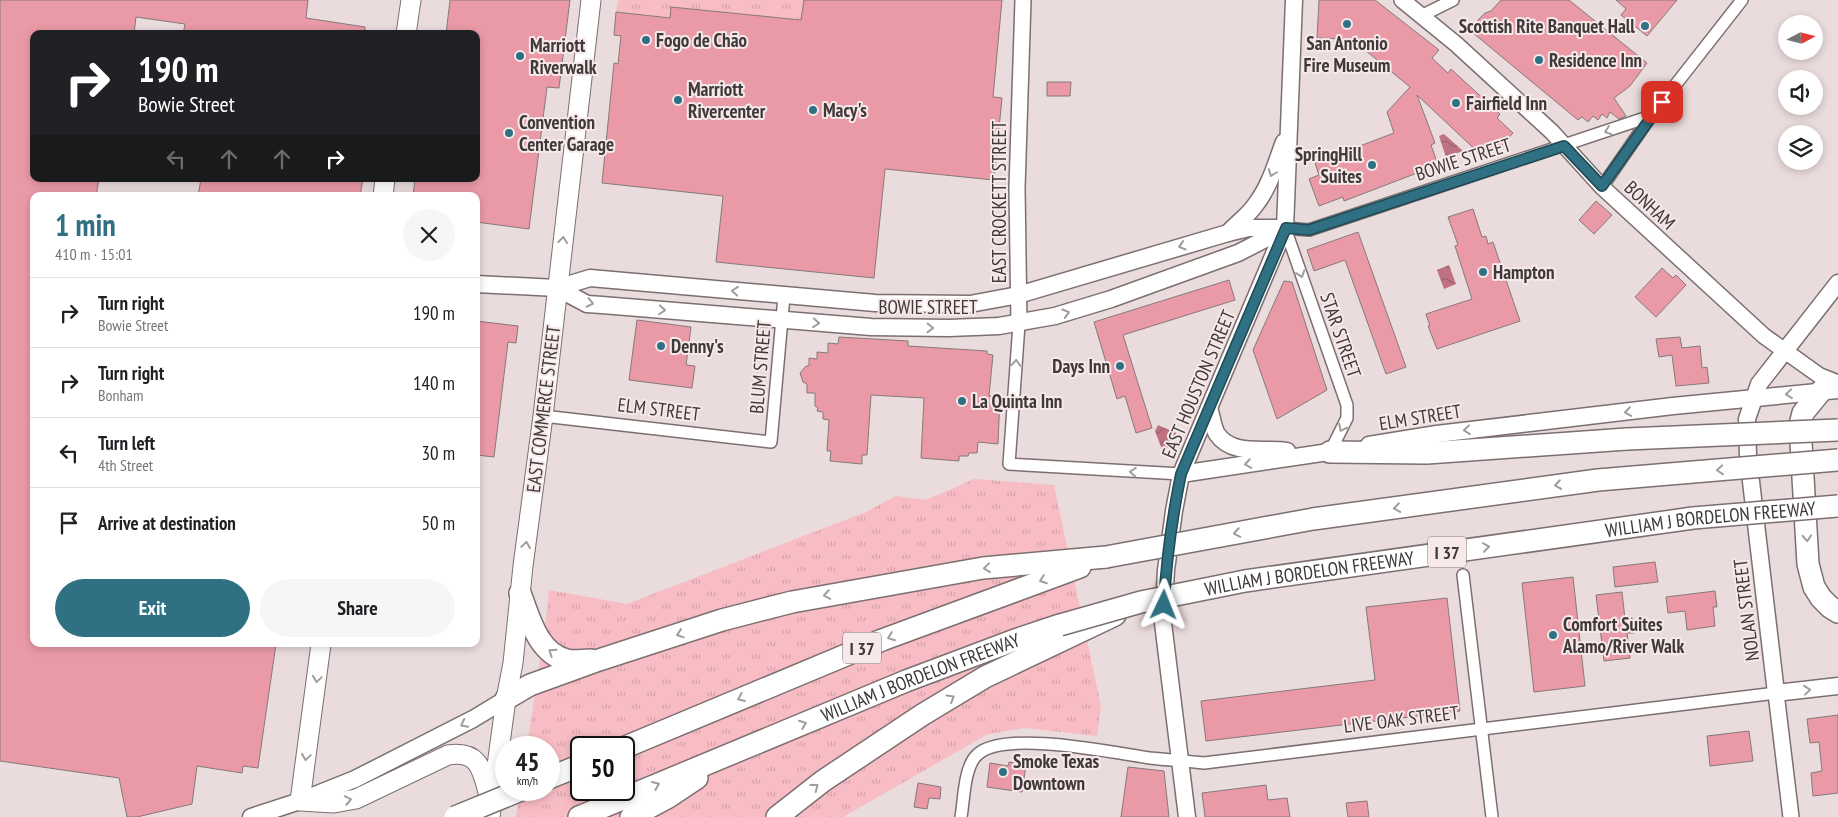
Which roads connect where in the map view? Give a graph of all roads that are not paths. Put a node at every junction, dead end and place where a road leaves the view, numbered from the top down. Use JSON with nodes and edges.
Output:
{"nodes":[{"id":1,"x":412,"y":0,"type":"edge"},
{"id":2,"x":591,"y":0,"type":"edge"},
{"id":3,"x":1023,"y":0,"type":"edge"},
{"id":4,"x":1294,"y":0,"type":"edge"},
{"id":5,"x":1402,"y":0,"type":"edge"},
{"id":6,"x":1453,"y":0,"type":"edge"},
{"id":7,"x":1742,"y":0,"type":"edge"},
{"id":8,"x":1423,"y":15,"type":"junction"},
{"id":9,"x":407,"y":30,"type":"edge"},
{"id":10,"x":1651,"y":116,"type":"junction"},
{"id":11,"x":1289,"y":127,"type":"junction"},
{"id":12,"x":1564,"y":146,"type":"junction"},
{"id":13,"x":1602,"y":186,"type":"junction"},
{"id":14,"x":1286,"y":228,"type":"junction"},
{"id":15,"x":1228,"y":233,"type":"junction"},
{"id":16,"x":1838,"y":282,"type":"edge"},
{"id":17,"x":480,"y":284,"type":"edge"},
{"id":18,"x":557,"y":288,"type":"junction"},
{"id":19,"x":1018,"y":294,"type":"junction"},
{"id":20,"x":784,"y":296,"type":"junction"},
{"id":21,"x":782,"y":320,"type":"junction"},
{"id":22,"x":1019,"y":324,"type":"junction"},
{"id":23,"x":1784,"y":350,"type":"junction"},
{"id":24,"x":1832,"y":388,"type":"edge"},
{"id":25,"x":1753,"y":398,"type":"junction"},
{"id":26,"x":1210,"y":408,"type":"junction"},
{"id":27,"x":543,"y":416,"type":"junction"},
{"id":28,"x":1838,"y":430,"type":"edge"},
{"id":29,"x":771,"y":442,"type":"joint"},
{"id":30,"x":1322,"y":453,"type":"junction"},
{"id":31,"x":1838,"y":460,"type":"edge"},
{"id":32,"x":1009,"y":464,"type":"joint"},
{"id":33,"x":1181,"y":474,"type":"junction"},
{"id":34,"x":1838,"y":506,"type":"edge"},
{"id":35,"x":1106,"y":557,"type":"junction"},
{"id":36,"x":1463,"y":575,"type":"dead end"},
{"id":37,"x":520,"y":593,"type":"junction"},
{"id":38,"x":1838,"y":612,"type":"edge"},
{"id":39,"x":1062,"y":633,"type":"junction"},
{"id":40,"x":321,"y":647,"type":"edge"},
{"id":41,"x":598,"y":660,"type":"junction"},
{"id":42,"x":1838,"y":686,"type":"edge"},
{"id":43,"x":1776,"y":693,"type":"junction"},
{"id":44,"x":506,"y":700,"type":"junction"},
{"id":45,"x":1481,"y":729,"type":"junction"},
{"id":46,"x":635,"y":743,"type":"edge"},
{"id":47,"x":741,"y":748,"type":"junction"},
{"id":48,"x":1180,"y":762,"type":"junction"},
{"id":49,"x":495,"y":800,"type":"edge"},
{"id":50,"x":300,"y":801,"type":"junction"},
{"id":51,"x":491,"y":811,"type":"edge"},
{"id":52,"x":251,"y":817,"type":"edge"},
{"id":53,"x":455,"y":817,"type":"edge"},
{"id":54,"x":579,"y":817,"type":"edge"},
{"id":55,"x":631,"y":817,"type":"edge"},
{"id":56,"x":777,"y":817,"type":"edge"},
{"id":57,"x":961,"y":817,"type":"edge"},
{"id":58,"x":1186,"y":817,"type":"edge"},
{"id":59,"x":1492,"y":817,"type":"edge"},
{"id":60,"x":1791,"y":817,"type":"edge"}],
"edges":[{"from":1,"to":9,"type":"main road"},
{"from":18,"to":2,"type":"main road","name":"EAST COMMERCE STREET","one_way":true},
{"from":3,"to":19,"type":"street","name":"EAST CROCKETT STREET"},
{"from":4,"to":11,"type":"main road","name":"EAST HOUSTON STREET"},
{"from":5,"to":8,"type":"street","name":"BONHAM"},
{"from":6,"to":8,"type":"street"},
{"from":7,"to":10,"type":"street"},
{"from":8,"to":12,"type":"street","name":"BONHAM"},
{"from":10,"to":12,"type":"street","name":"BOWIE STREET","one_way":true},
{"from":10,"to":13,"type":"street"},
{"from":11,"to":14,"type":"main road","name":"EAST HOUSTON STREET"},
{"from":11,"to":15,"type":"main road","one_way":true},
{"from":12,"to":13,"type":"street","name":"BONHAM"},
{"from":12,"to":14,"type":"street","name":"BOWIE STREET"},
{"from":13,"to":23,"type":"street","name":"BONHAM"},
{"from":14,"to":15,"type":"main road","name":"BOWIE STREET"},
{"from":22,"to":14,"type":"main road","name":"BOWIE STREET","one_way":true},
{"from":14,"to":26,"type":"main road","name":"EAST HOUSTON STREET"},
{"from":14,"to":30,"type":"street","name":"STAR STREET","one_way":true},
{"from":15,"to":19,"type":"main road","name":"BOWIE STREET","one_way":true},
{"from":16,"to":23,"type":"main road","name":"NOLAN STREET"},
{"from":17,"to":18,"type":"main road","name":"BOWIE STREET"},
{"from":20,"to":18,"type":"main road","name":"BOWIE STREET","one_way":true},
{"from":18,"to":21,"type":"main road","name":"BOWIE STREET","one_way":true},
{"from":18,"to":27,"type":"main road","name":"EAST COMMERCE STREET"},
{"from":19,"to":20,"type":"main road","name":"BOWIE STREET"},
{"from":19,"to":22,"type":"street","name":"EAST CROCKETT STREET"},
{"from":20,"to":21,"type":"street","name":"BLUM STREET"},
{"from":21,"to":22,"type":"main road","name":"BOWIE STREET","one_way":true},
{"from":21,"to":29,"type":"street","name":"BLUM STREET"},
{"from":32,"to":22,"type":"street","name":"EAST CROCKETT STREET","one_way":true},
{"from":23,"to":24,"type":"street","name":"BONHAM"},
{"from":23,"to":25,"type":"main road","name":"NOLAN STREET"},
{"from":24,"to":25,"type":"main road","name":"ELM STREET","one_way":true},
{"from":24,"to":38,"type":"highway","one_way":true},
{"from":25,"to":30,"type":"main road","name":"ELM STREET","one_way":true},
{"from":25,"to":43,"type":"main road","name":"NOLAN STREET"},
{"from":26,"to":30,"type":"main road"},
{"from":26,"to":33,"type":"main road","name":"EAST HOUSTON STREET"},
{"from":27,"to":29,"type":"street","name":"ELM STREET"},
{"from":37,"to":27,"type":"main road","name":"EAST COMMERCE STREET","one_way":true},
{"from":28,"to":30,"type":"highway","bridge":true},
{"from":30,"to":33,"type":"main road","name":"ELM STREET","one_way":true},
{"from":31,"to":35,"type":"highway","number":"I 37","one_way":true,"bridge":true},
{"from":33,"to":32,"type":"street","name":"ELM STREET","one_way":true},
{"from":33,"to":48,"type":"main road","name":"EAST HOUSTON STREET"},
{"from":39,"to":34,"type":"highway","name":"WILLIAM J BORDELON FREEWAY","number":"I 37","one_way":true,"bridge":true},
{"from":35,"to":41,"type":"highway","one_way":true},
{"from":35,"to":46,"type":"highway","number":"I 37","one_way":true},
{"from":36,"to":45,"type":"street"},
{"from":41,"to":37,"type":"highway","one_way":true},
{"from":37,"to":44,"type":"main road","name":"EAST COMMERCE STREET"},
{"from":47,"to":39,"type":"highway","name":"WILLIAM J BORDELON FREEWAY","number":"I 37","one_way":true},
{"from":56,"to":39,"type":"highway","one_way":true},
{"from":40,"to":50,"type":"main road","one_way":true},
{"from":41,"to":44,"type":"highway"},
{"from":43,"to":42,"type":"main road","name":"LIVE OAK STREET","one_way":true},
{"from":43,"to":45,"type":"street","name":"LIVE OAK STREET"},
{"from":43,"to":60,"type":"street","name":"NOLAN STREET"},
{"from":44,"to":50,"type":"main road","one_way":true},
{"from":44,"to":51,"type":"main road","name":"EAST COMMERCE STREET"},
{"from":45,"to":48,"type":"street","name":"LIVE OAK STREET"},
{"from":45,"to":59,"type":"street"},
{"from":54,"to":47,"type":"highway","name":"WILLIAM J BORDELON FREEWAY","number":"I 37","one_way":true},
{"from":47,"to":55,"type":"highway"},
{"from":48,"to":57,"type":"street","name":"LIVE OAK STREET"},
{"from":48,"to":58,"type":"main road","name":"EAST HOUSTON STREET"},
{"from":49,"to":53,"type":"highway","bridge":true},
{"from":50,"to":51,"type":"main road","one_way":true},
{"from":50,"to":52,"type":"main road"}]}
